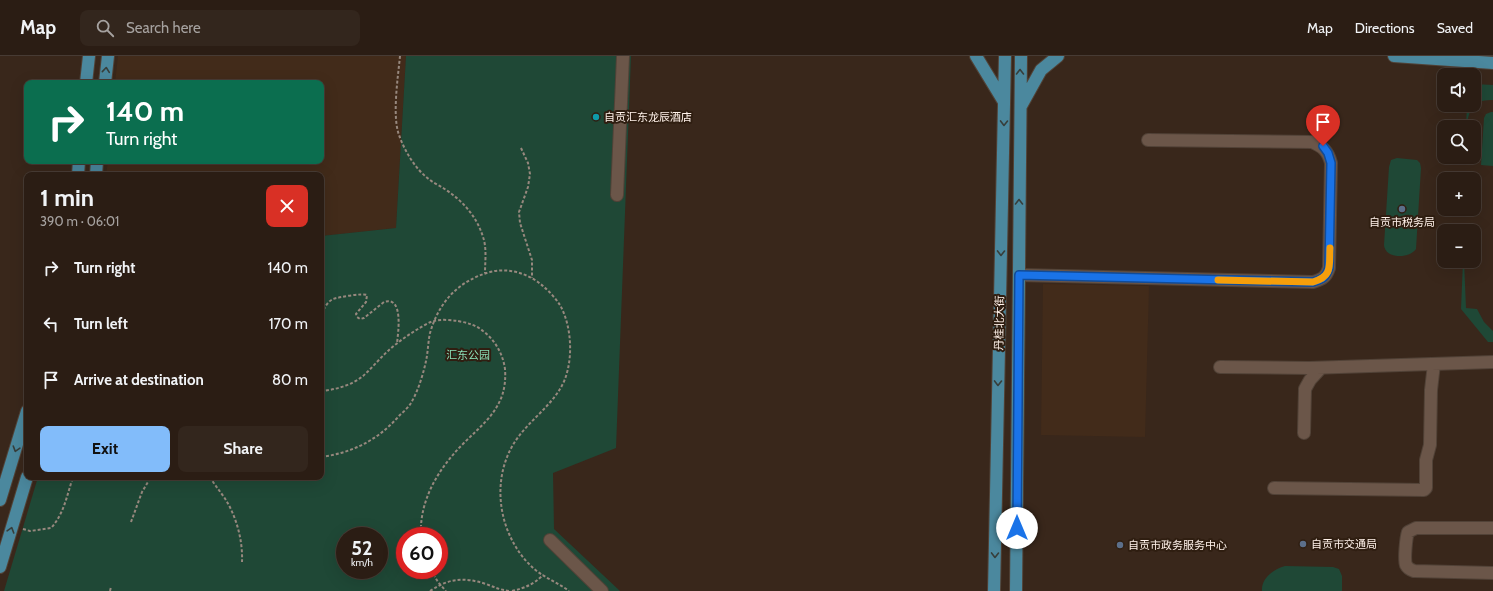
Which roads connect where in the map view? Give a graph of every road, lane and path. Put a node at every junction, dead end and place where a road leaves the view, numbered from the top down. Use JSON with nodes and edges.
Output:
{"nodes":[{"id":1,"x":89,"y":56,"type":"edge"},
{"id":2,"x":108,"y":56,"type":"edge"},
{"id":3,"x":400,"y":56,"type":"edge"},
{"id":4,"x":623,"y":56,"type":"edge"},
{"id":5,"x":976,"y":56,"type":"edge"},
{"id":6,"x":1005,"y":56,"type":"edge"},
{"id":7,"x":1020,"y":56,"type":"edge"},
{"id":8,"x":1058,"y":56,"type":"edge"},
{"id":9,"x":1394,"y":56,"type":"edge"},
{"id":10,"x":1493,"y":63,"type":"edge"},
{"id":11,"x":86,"y":80,"type":"edge"},
{"id":12,"x":105,"y":80,"type":"edge"},
{"id":13,"x":1004,"y":102,"type":"junction"},
{"id":14,"x":1020,"y":107,"type":"junction"},
{"id":15,"x":1148,"y":140,"type":"dead end"},
{"id":16,"x":521,"y":148,"type":"dead end"},
{"id":17,"x":617,"y":195,"type":"dead end"},
{"id":18,"x":485,"y":274,"type":"junction"},
{"id":19,"x":1019,"y":275,"type":"junction"},
{"id":20,"x":532,"y":278,"type":"junction"},
{"id":21,"x":324,"y":310,"type":"edge"},
{"id":22,"x":434,"y":320,"type":"junction"},
{"id":23,"x":397,"y":344,"type":"junction"},
{"id":24,"x":1493,"y":362,"type":"edge"},
{"id":25,"x":1434,"y":364,"type":"junction"},
{"id":26,"x":1220,"y":367,"type":"dead end"},
{"id":27,"x":1321,"y":368,"type":"junction"},
{"id":28,"x":324,"y":390,"type":"edge"},
{"id":29,"x":24,"y":421,"type":"edge"},
{"id":30,"x":1304,"y":433,"type":"dead end"},
{"id":31,"x":324,"y":456,"type":"edge"},
{"id":32,"x":26,"y":480,"type":"edge"},
{"id":33,"x":72,"y":480,"type":"edge"},
{"id":34,"x":150,"y":480,"type":"edge"},
{"id":35,"x":212,"y":480,"type":"edge"},
{"id":36,"x":1274,"y":488,"type":"dead end"},
{"id":37,"x":0,"y":500,"type":"edge"},
{"id":38,"x":131,"y":522,"type":"dead end"},
{"id":39,"x":12,"y":526,"type":"junction"},
{"id":40,"x":422,"y":527,"type":"edge"},
{"id":41,"x":1493,"y":528,"type":"edge"},
{"id":42,"x":550,"y":540,"type":"dead end"},
{"id":43,"x":242,"y":562,"type":"dead end"},
{"id":44,"x":0,"y":567,"type":"edge"},
{"id":45,"x":1493,"y":573,"type":"edge"},
{"id":46,"x":543,"y":575,"type":"junction"},
{"id":47,"x":437,"y":579,"type":"edge"},
{"id":48,"x":440,"y":584,"type":"junction"},
{"id":49,"x":112,"y":587,"type":"dead end"},
{"id":50,"x":110,"y":591,"type":"edge"},
{"id":51,"x":430,"y":591,"type":"edge"},
{"id":52,"x":446,"y":591,"type":"edge"},
{"id":53,"x":511,"y":591,"type":"edge"},
{"id":54,"x":569,"y":591,"type":"edge"},
{"id":55,"x":602,"y":591,"type":"edge"},
{"id":56,"x":994,"y":591,"type":"edge"},
{"id":57,"x":1016,"y":591,"type":"edge"}],
"edges":[{"from":1,"to":11,"type":"main road"},
{"from":12,"to":2,"type":"main road","one_way":true},
{"from":3,"to":18,"type":"path"},
{"from":4,"to":17,"type":"lane"},
{"from":5,"to":13,"type":"main road"},
{"from":6,"to":13,"type":"main road","name":"丹桂北大街"},
{"from":14,"to":7,"type":"main road","name":"丹桂北大街","one_way":true},
{"from":8,"to":14,"type":"main road"},
{"from":9,"to":10,"type":"main road"},
{"from":13,"to":56,"type":"main road","name":"丹桂北大街","one_way":true},
{"from":19,"to":14,"type":"main road","name":"丹桂北大街","one_way":true},
{"from":15,"to":19,"type":"lane"},
{"from":16,"to":20,"type":"path"},
{"from":18,"to":20,"type":"path"},
{"from":18,"to":22,"type":"path"},
{"from":19,"to":57,"type":"main road","name":"丹桂北大街"},
{"from":20,"to":46,"type":"path"},
{"from":21,"to":23,"type":"path"},
{"from":22,"to":23,"type":"path"},
{"from":22,"to":31,"type":"path"},
{"from":22,"to":40,"type":"path"},
{"from":23,"to":28,"type":"path"},
{"from":24,"to":25,"type":"lane"},
{"from":25,"to":27,"type":"lane"},
{"from":25,"to":36,"type":"lane"},
{"from":26,"to":27,"type":"lane"},
{"from":27,"to":30,"type":"lane"},
{"from":29,"to":37,"type":"main road","one_way":true},
{"from":32,"to":39,"type":"main road"},
{"from":33,"to":39,"type":"path"},
{"from":34,"to":38,"type":"path"},
{"from":35,"to":43,"type":"path"},
{"from":44,"to":39,"type":"main road","one_way":true},
{"from":41,"to":45,"type":"lane"},
{"from":42,"to":55,"type":"lane"},
{"from":46,"to":53,"type":"path"},
{"from":46,"to":54,"type":"path"},
{"from":47,"to":48,"type":"path"},
{"from":48,"to":51,"type":"path"},
{"from":48,"to":52,"type":"path"},
{"from":48,"to":53,"type":"path"},
{"from":49,"to":50,"type":"path"}]}
